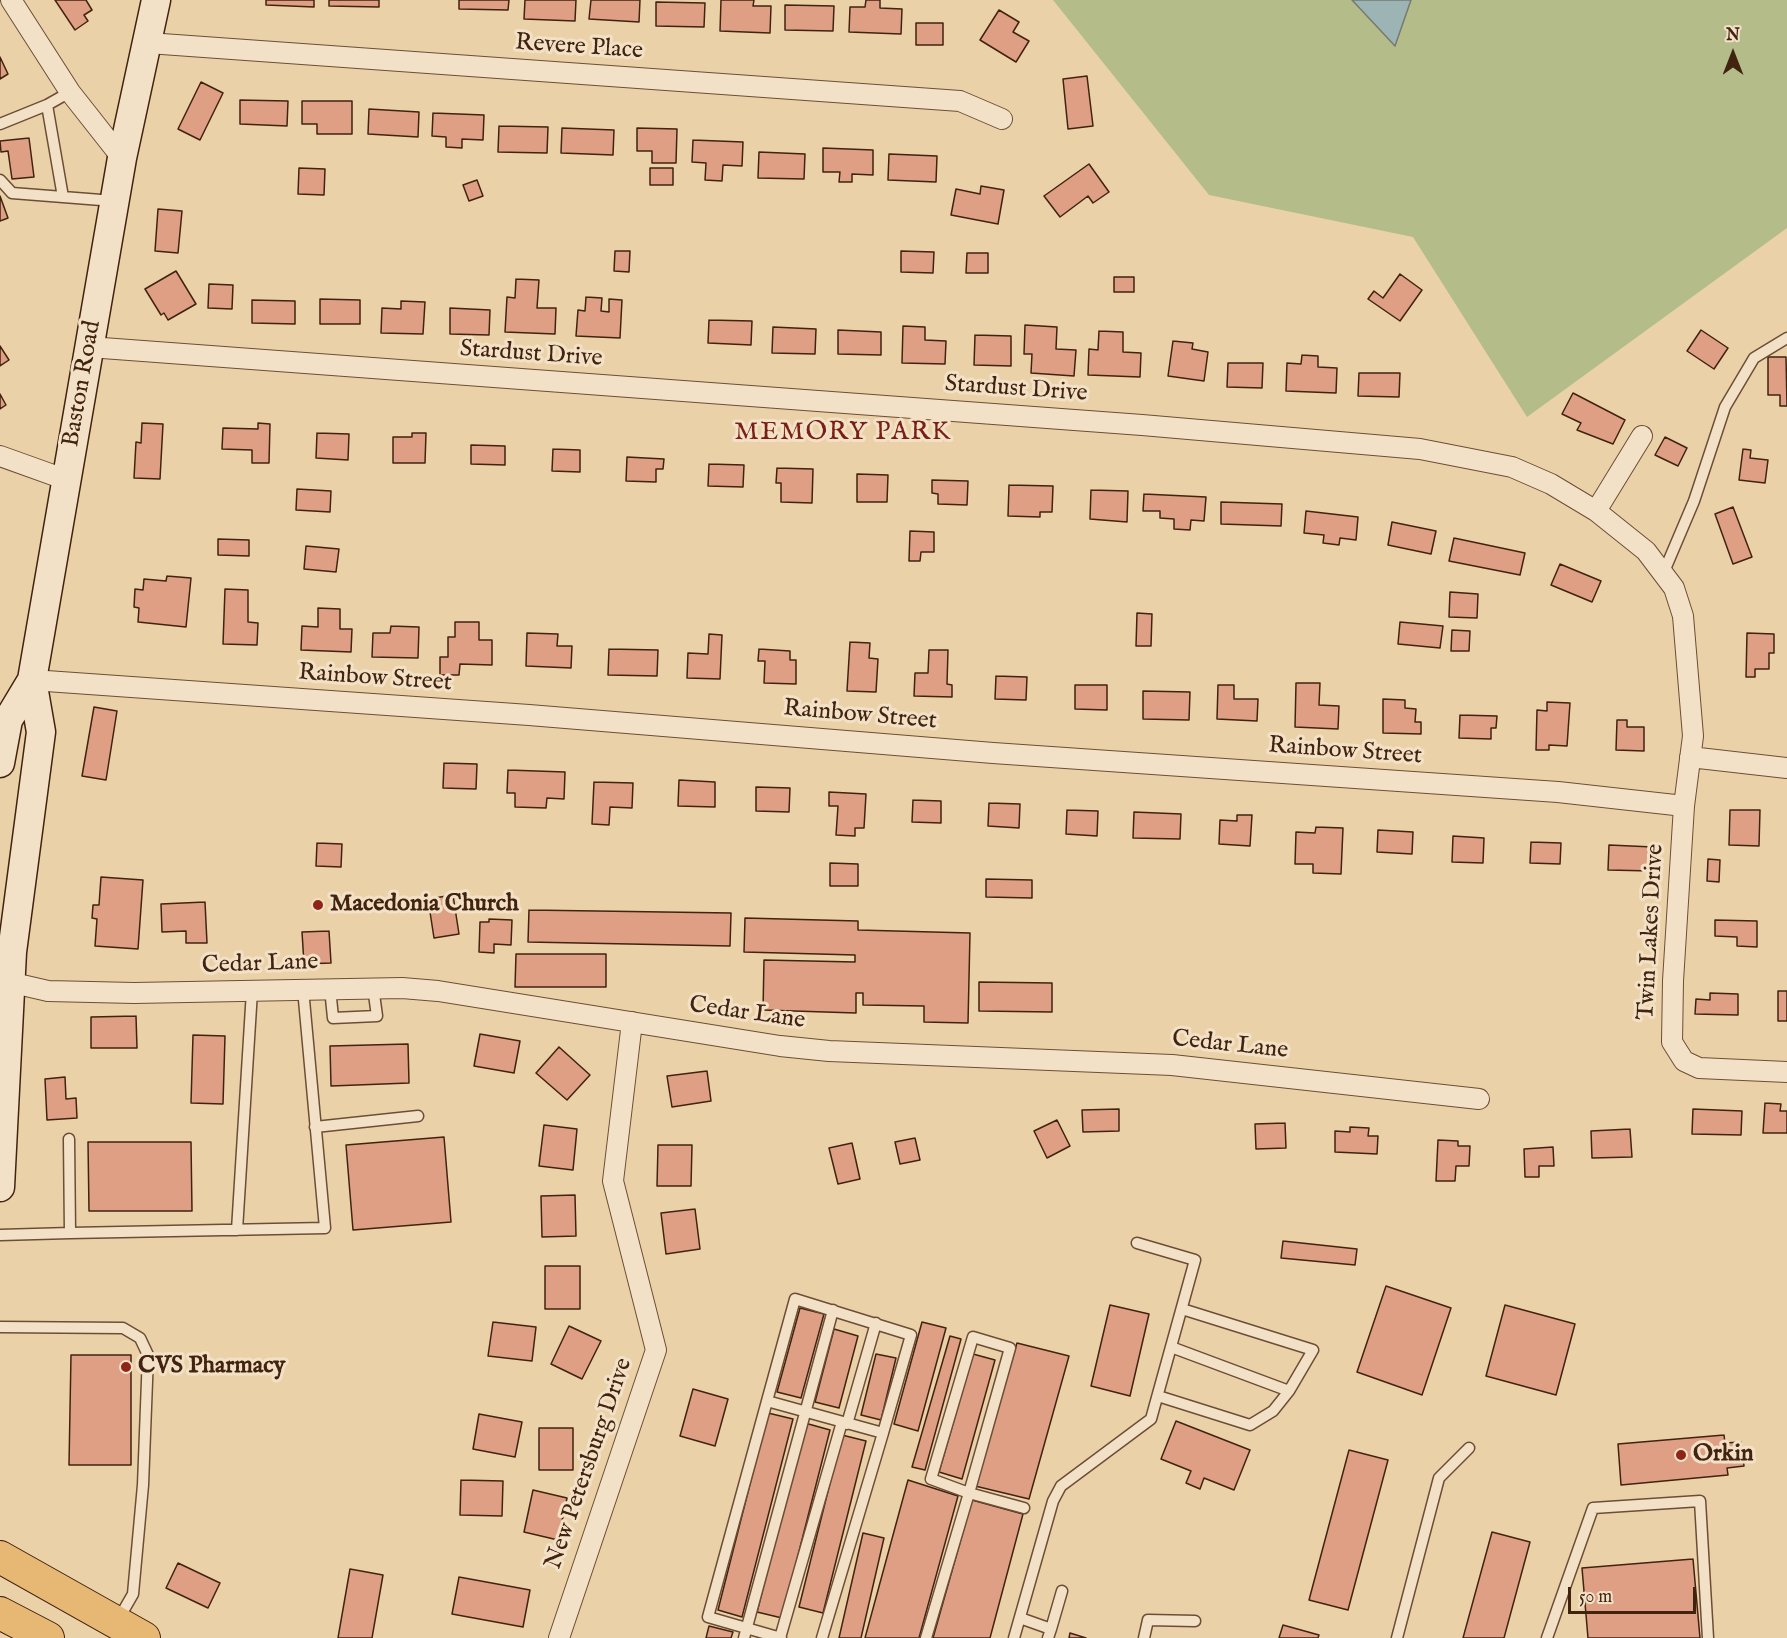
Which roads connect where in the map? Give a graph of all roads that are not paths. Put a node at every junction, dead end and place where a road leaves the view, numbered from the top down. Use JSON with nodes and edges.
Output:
{"nodes":[{"id":1,"x":10,"y":0,"type":"edge"},
{"id":2,"x":156,"y":0,"type":"edge"},
{"id":3,"x":148,"y":43,"type":"junction"},
{"id":4,"x":70,"y":92,"type":"junction"},
{"id":5,"x":48,"y":105,"type":"junction"},
{"id":6,"x":1002,"y":119,"type":"dead end"},
{"id":7,"x":0,"y":124,"type":"edge"},
{"id":8,"x":122,"y":158,"type":"junction"},
{"id":9,"x":0,"y":180,"type":"edge"},
{"id":10,"x":63,"y":197,"type":"junction"},
{"id":11,"x":115,"y":201,"type":"junction"},
{"id":12,"x":1787,"y":338,"type":"edge"},
{"id":13,"x":89,"y":347,"type":"junction"},
{"id":14,"x":1642,"y":436,"type":"dead end"},
{"id":15,"x":0,"y":456,"type":"edge"},
{"id":16,"x":67,"y":480,"type":"junction"},
{"id":17,"x":1596,"y":511,"type":"junction"},
{"id":18,"x":1663,"y":574,"type":"junction"},
{"id":19,"x":32,"y":680,"type":"junction"},
{"id":20,"x":1690,"y":757,"type":"junction"},
{"id":21,"x":0,"y":763,"type":"edge"},
{"id":22,"x":1787,"y":768,"type":"edge"},
{"id":23,"x":1684,"y":806,"type":"junction"},
{"id":24,"x":5,"y":980,"type":"edge"},
{"id":25,"x":373,"y":987,"type":"junction"},
{"id":26,"x":330,"y":988,"type":"junction"},
{"id":27,"x":303,"y":989,"type":"junction"},
{"id":28,"x":252,"y":991,"type":"junction"},
{"id":29,"x":633,"y":1022,"type":"junction"},
{"id":30,"x":1787,"y":1072,"type":"edge"},
{"id":31,"x":1479,"y":1100,"type":"dead end"},
{"id":32,"x":418,"y":1116,"type":"dead end"},
{"id":33,"x":315,"y":1127,"type":"junction"},
{"id":34,"x":69,"y":1139,"type":"dead end"},
{"id":35,"x":0,"y":1187,"type":"edge"},
{"id":36,"x":237,"y":1230,"type":"junction"},
{"id":37,"x":70,"y":1233,"type":"junction"},
{"id":38,"x":0,"y":1235,"type":"edge"},
{"id":39,"x":1137,"y":1244,"type":"dead end"},
{"id":40,"x":1182,"y":1309,"type":"junction"},
{"id":41,"x":833,"y":1310,"type":"junction"},
{"id":42,"x":876,"y":1323,"type":"junction"},
{"id":43,"x":0,"y":1327,"type":"edge"},
{"id":44,"x":1171,"y":1347,"type":"junction"},
{"id":45,"x":1289,"y":1391,"type":"junction"},
{"id":46,"x":1158,"y":1396,"type":"junction"},
{"id":47,"x":766,"y":1401,"type":"junction"},
{"id":48,"x":804,"y":1412,"type":"junction"},
{"id":49,"x":845,"y":1423,"type":"junction"},
{"id":50,"x":883,"y":1433,"type":"junction"},
{"id":51,"x":1469,"y":1448,"type":"dead end"},
{"id":52,"x":969,"y":1493,"type":"junction"},
{"id":53,"x":1024,"y":1508,"type":"dead end"},
{"id":54,"x":0,"y":1557,"type":"edge"},
{"id":55,"x":1062,"y":1591,"type":"dead end"},
{"id":56,"x":0,"y":1613,"type":"edge"},
{"id":57,"x":1020,"y":1618,"type":"junction"},
{"id":58,"x":1195,"y":1622,"type":"dead end"},
{"id":59,"x":117,"y":1623,"type":"junction"},
{"id":60,"x":745,"y":1633,"type":"edge"},
{"id":61,"x":1049,"y":1633,"type":"edge"},
{"id":62,"x":48,"y":1638,"type":"edge"},
{"id":63,"x":144,"y":1638,"type":"edge"},
{"id":64,"x":559,"y":1638,"type":"edge"},
{"id":65,"x":781,"y":1638,"type":"edge"},
{"id":66,"x":822,"y":1638,"type":"edge"},
{"id":67,"x":926,"y":1638,"type":"edge"},
{"id":68,"x":1014,"y":1638,"type":"edge"},
{"id":69,"x":1144,"y":1638,"type":"edge"},
{"id":70,"x":1397,"y":1638,"type":"edge"},
{"id":71,"x":1547,"y":1638,"type":"edge"},
{"id":72,"x":1708,"y":1638,"type":"edge"}],
"edges":[{"from":1,"to":4,"type":"street"},
{"from":2,"to":3,"type":"main road","name":"Baston Road"},
{"from":3,"to":6,"type":"street","name":"Revere Place"},
{"from":3,"to":8,"type":"main road","name":"Baston Road"},
{"from":4,"to":5,"type":"lane"},
{"from":4,"to":8,"type":"street"},
{"from":5,"to":7,"type":"lane"},
{"from":5,"to":10,"type":"lane"},
{"from":8,"to":11,"type":"main road","name":"Baston Road"},
{"from":9,"to":10,"type":"lane"},
{"from":10,"to":11,"type":"lane"},
{"from":11,"to":13,"type":"main road","name":"Baston Road"},
{"from":12,"to":18,"type":"lane"},
{"from":13,"to":16,"type":"main road","name":"Baston Road"},
{"from":13,"to":17,"type":"street","name":"Stardust Drive"},
{"from":14,"to":17,"type":"street"},
{"from":15,"to":16,"type":"street"},
{"from":16,"to":19,"type":"main road","name":"Baston Road"},
{"from":17,"to":18,"type":"street","name":"Stardust Drive"},
{"from":18,"to":20,"type":"street","name":"Stardust Drive"},
{"from":19,"to":21,"type":"main road","name":"Baston Road"},
{"from":19,"to":23,"type":"street","name":"Rainbow Street"},
{"from":19,"to":24,"type":"main road"},
{"from":20,"to":22,"type":"street"},
{"from":20,"to":23,"type":"street","name":"Stardust Drive"},
{"from":23,"to":30,"type":"street","name":"Twin Lakes Drive"},
{"from":24,"to":28,"type":"street","name":"Cedar Lane"},
{"from":24,"to":35,"type":"main road"},
{"from":25,"to":26,"type":"street","name":"Cedar Lane"},
{"from":25,"to":26,"type":"lane"},
{"from":25,"to":29,"type":"street","name":"Cedar Lane"},
{"from":26,"to":27,"type":"street","name":"Cedar Lane"},
{"from":27,"to":28,"type":"street","name":"Cedar Lane"},
{"from":27,"to":33,"type":"lane"},
{"from":28,"to":36,"type":"lane"},
{"from":29,"to":31,"type":"street","name":"Cedar Lane"},
{"from":29,"to":64,"type":"street","name":"New Petersburg Drive"},
{"from":32,"to":33,"type":"lane"},
{"from":33,"to":36,"type":"lane"},
{"from":34,"to":37,"type":"lane"},
{"from":36,"to":37,"type":"lane"},
{"from":37,"to":38,"type":"lane"},
{"from":39,"to":40,"type":"lane"},
{"from":40,"to":44,"type":"lane"},
{"from":40,"to":45,"type":"lane"},
{"from":41,"to":42,"type":"lane"},
{"from":41,"to":47,"type":"lane"},
{"from":41,"to":48,"type":"lane"},
{"from":42,"to":49,"type":"lane"},
{"from":42,"to":50,"type":"lane"},
{"from":43,"to":59,"type":"lane"},
{"from":44,"to":45,"type":"lane"},
{"from":44,"to":46,"type":"lane"},
{"from":45,"to":46,"type":"lane"},
{"from":46,"to":57,"type":"lane"},
{"from":47,"to":48,"type":"lane"},
{"from":47,"to":60,"type":"lane"},
{"from":48,"to":49,"type":"lane"},
{"from":48,"to":60,"type":"lane"},
{"from":49,"to":50,"type":"lane"},
{"from":49,"to":65,"type":"lane"},
{"from":50,"to":66,"type":"lane"},
{"from":51,"to":70,"type":"lane"},
{"from":52,"to":52,"type":"lane"},
{"from":52,"to":53,"type":"lane"},
{"from":52,"to":67,"type":"lane"},
{"from":54,"to":59,"type":"main road"},
{"from":55,"to":61,"type":"lane"},
{"from":56,"to":62,"type":"main road"},
{"from":57,"to":61,"type":"lane"},
{"from":57,"to":68,"type":"lane"},
{"from":58,"to":69,"type":"lane"},
{"from":59,"to":63,"type":"main road"},
{"from":60,"to":65,"type":"lane"},
{"from":71,"to":72,"type":"lane"}]}
